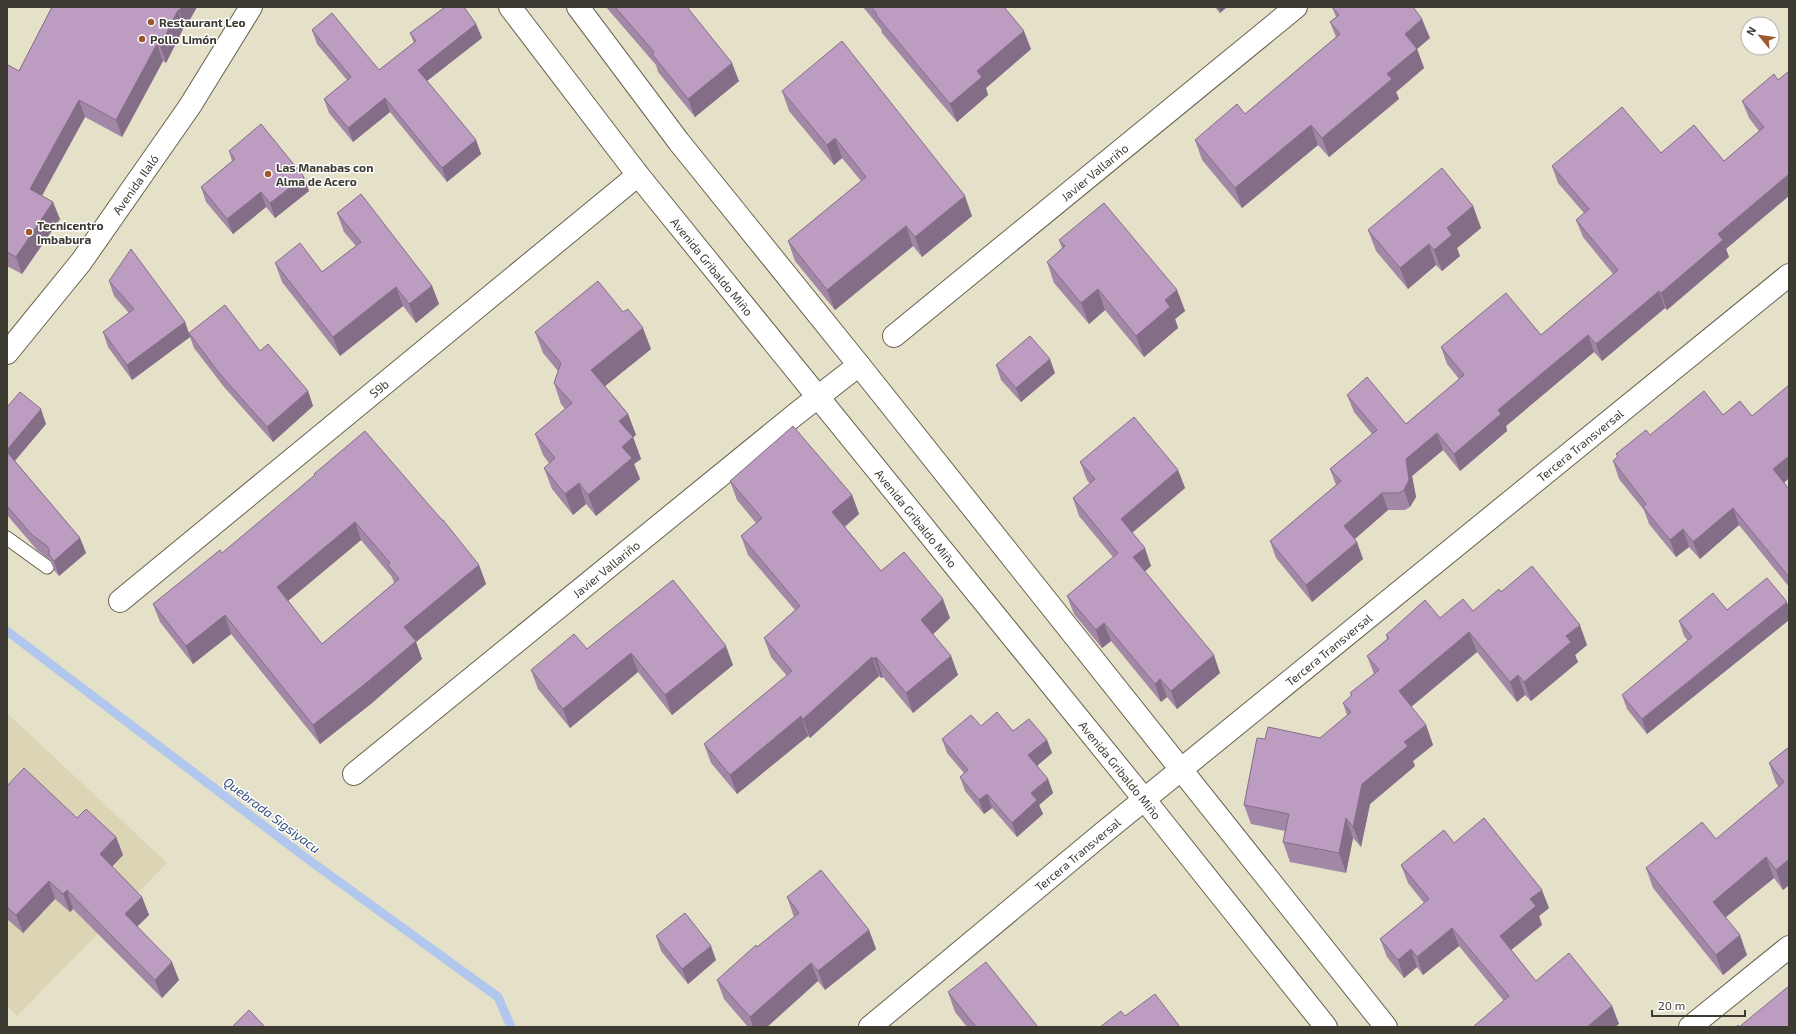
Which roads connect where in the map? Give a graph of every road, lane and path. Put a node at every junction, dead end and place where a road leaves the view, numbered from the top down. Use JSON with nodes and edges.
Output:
{"nodes":[{"id":1,"x":251,"y":7,"type":"edge"},
{"id":2,"x":510,"y":7,"type":"edge"},
{"id":3,"x":578,"y":7,"type":"edge"},
{"id":4,"x":1296,"y":7,"type":"edge"},
{"id":5,"x":638,"y":175,"type":"junction"},
{"id":6,"x":1789,"y":275,"type":"edge"},
{"id":7,"x":894,"y":336,"type":"dead end"},
{"id":8,"x":7,"y":353,"type":"edge"},
{"id":9,"x":859,"y":365,"type":"junction"},
{"id":10,"x":818,"y":397,"type":"junction"},
{"id":11,"x":7,"y":538,"type":"edge"},
{"id":12,"x":47,"y":567,"type":"edge"},
{"id":13,"x":120,"y":601,"type":"dead end"},
{"id":14,"x":1181,"y":769,"type":"junction"},
{"id":15,"x":354,"y":774,"type":"dead end"},
{"id":16,"x":1144,"y":799,"type":"junction"},
{"id":17,"x":1789,"y":947,"type":"edge"},
{"id":18,"x":870,"y":1027,"type":"edge"},
{"id":19,"x":1326,"y":1027,"type":"edge"},
{"id":20,"x":1386,"y":1027,"type":"edge"},
{"id":21,"x":1690,"y":1027,"type":"edge"}],
"edges":[{"from":1,"to":8,"type":"street","name":"Avenida Ilaló"},
{"from":2,"to":5,"type":"street","name":"Avenida Gribaldo Miño"},
{"from":3,"to":9,"type":"street"},
{"from":4,"to":7,"type":"street","name":"Javier Vallariño"},
{"from":5,"to":10,"type":"street","name":"Avenida Gribaldo Miño"},
{"from":5,"to":13,"type":"street","name":"S9b"},
{"from":6,"to":14,"type":"street","name":"Tercera Transversal"},
{"from":9,"to":10,"type":"street","name":"Javier Vallariño"},
{"from":9,"to":14,"type":"street"},
{"from":10,"to":15,"type":"street","name":"Javier Vallariño"},
{"from":10,"to":16,"type":"street","name":"Avenida Gribaldo Miño"},
{"from":11,"to":12,"type":"lane"},
{"from":14,"to":16,"type":"street","name":"Tercera Transversal"},
{"from":14,"to":20,"type":"street"},
{"from":16,"to":18,"type":"street","name":"Tercera Transversal"},
{"from":16,"to":19,"type":"street","name":"Avenida Gribaldo Miño"},
{"from":17,"to":21,"type":"street"}]}
